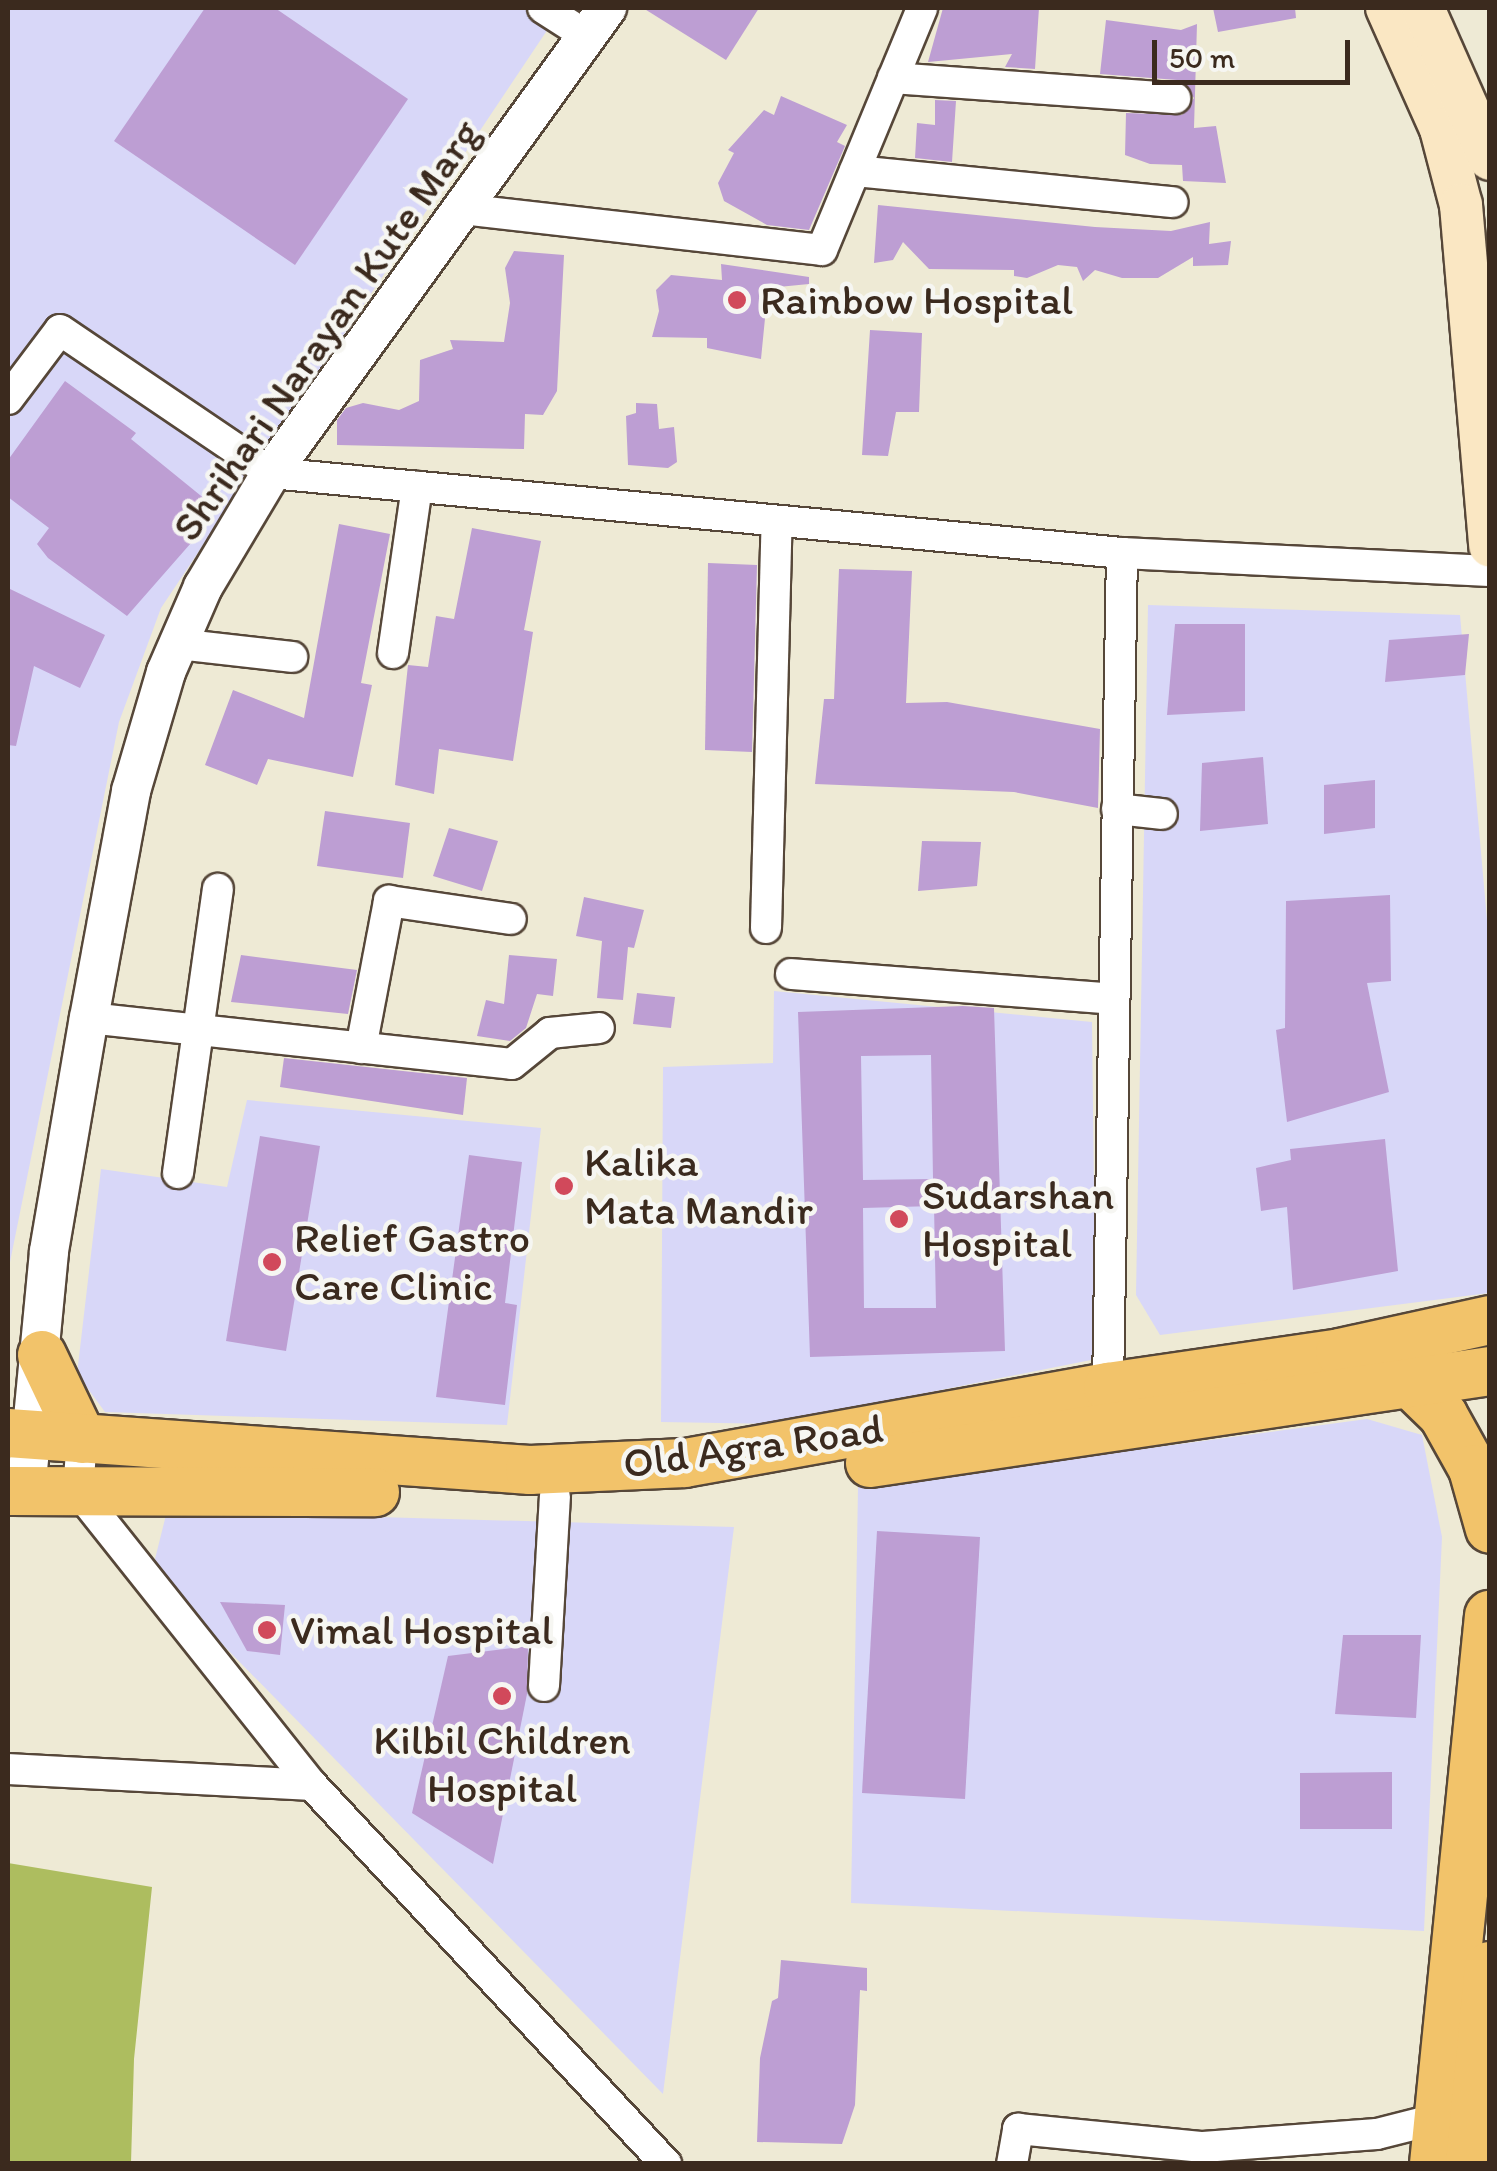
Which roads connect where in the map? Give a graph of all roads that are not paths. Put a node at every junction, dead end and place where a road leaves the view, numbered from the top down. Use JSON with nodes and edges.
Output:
{"nodes":[{"id":1,"x":542,"y":8,"type":"edge"},
{"id":2,"x":922,"y":8,"type":"edge"},
{"id":3,"x":1387,"y":8,"type":"edge"},
{"id":4,"x":1423,"y":8,"type":"edge"},
{"id":5,"x":597,"y":22,"type":"edge"},
{"id":6,"x":893,"y":78,"type":"junction"},
{"id":7,"x":1175,"y":98,"type":"dead end"},
{"id":8,"x":1490,"y":159,"type":"edge"},
{"id":9,"x":855,"y":172,"type":"junction"},
{"id":10,"x":1172,"y":202,"type":"dead end"},
{"id":11,"x":1475,"y":204,"type":"edge"},
{"id":12,"x":462,"y":209,"type":"junction"},
{"id":13,"x":8,"y":400,"type":"edge"},
{"id":14,"x":271,"y":473,"type":"junction"},
{"id":15,"x":418,"y":487,"type":"junction"},
{"id":16,"x":778,"y":521,"type":"junction"},
{"id":17,"x":1490,"y":546,"type":"edge"},
{"id":18,"x":1122,"y":553,"type":"junction"},
{"id":19,"x":1490,"y":571,"type":"edge"},
{"id":20,"x":178,"y":644,"type":"junction"},
{"id":21,"x":393,"y":653,"type":"dead end"},
{"id":22,"x":292,"y":657,"type":"dead end"},
{"id":23,"x":1117,"y":809,"type":"junction"},
{"id":24,"x":1162,"y":814,"type":"dead end"},
{"id":25,"x":1116,"y":851,"type":"junction"},
{"id":26,"x":1134,"y":880,"type":"dead end"},
{"id":27,"x":218,"y":889,"type":"dead end"},
{"id":28,"x":511,"y":919,"type":"dead end"},
{"id":29,"x":766,"y":928,"type":"dead end"},
{"id":30,"x":790,"y":974,"type":"dead end"},
{"id":31,"x":1114,"y":999,"type":"junction"},
{"id":32,"x":89,"y":1018,"type":"junction"},
{"id":33,"x":599,"y":1028,"type":"dead end"},
{"id":34,"x":195,"y":1029,"type":"junction"},
{"id":35,"x":362,"y":1048,"type":"junction"},
{"id":36,"x":178,"y":1173,"type":"dead end"},
{"id":37,"x":1490,"y":1320,"type":"edge"},
{"id":38,"x":23,"y":1350,"type":"edge"},
{"id":39,"x":1490,"y":1372,"type":"edge"},
{"id":40,"x":1413,"y":1386,"type":"junction"},
{"id":41,"x":1108,"y":1387,"type":"junction"},
{"id":42,"x":14,"y":1427,"type":"edge"},
{"id":43,"x":82,"y":1439,"type":"junction"},
{"id":44,"x":17,"y":1491,"type":"edge"},
{"id":45,"x":78,"y":1491,"type":"junction"},
{"id":46,"x":555,"y":1496,"type":"junction"},
{"id":47,"x":1490,"y":1528,"type":"edge"},
{"id":48,"x":1490,"y":1616,"type":"edge"},
{"id":49,"x":544,"y":1686,"type":"dead end"},
{"id":50,"x":8,"y":1769,"type":"edge"},
{"id":51,"x":312,"y":1785,"type":"junction"},
{"id":52,"x":1489,"y":1984,"type":"edge"},
{"id":53,"x":1460,"y":2127,"type":"edge"},
{"id":54,"x":661,"y":2162,"type":"edge"},
{"id":55,"x":1012,"y":2164,"type":"edge"},
{"id":56,"x":1471,"y":2164,"type":"edge"}],
"edges":[{"from":1,"to":5,"type":"street"},
{"from":2,"to":6,"type":"street"},
{"from":3,"to":11,"type":"main road"},
{"from":4,"to":8,"type":"main road"},
{"from":5,"to":12,"type":"street","name":"Shrihari Narayan Kute Marg"},
{"from":6,"to":7,"type":"street"},
{"from":6,"to":9,"type":"street"},
{"from":9,"to":10,"type":"street"},
{"from":9,"to":12,"type":"street"},
{"from":11,"to":17,"type":"main road"},
{"from":12,"to":14,"type":"street","name":"Shrihari Narayan Kute Marg"},
{"from":13,"to":14,"type":"street"},
{"from":14,"to":15,"type":"street"},
{"from":14,"to":20,"type":"street","name":"Shrihari Narayan Kute Marg"},
{"from":15,"to":16,"type":"street"},
{"from":15,"to":21,"type":"street"},
{"from":16,"to":18,"type":"street"},
{"from":16,"to":29,"type":"street"},
{"from":18,"to":19,"type":"street"},
{"from":18,"to":23,"type":"street"},
{"from":20,"to":22,"type":"street"},
{"from":20,"to":32,"type":"street","name":"Shrihari Narayan Kute Marg"},
{"from":23,"to":24,"type":"street"},
{"from":23,"to":25,"type":"street"},
{"from":25,"to":26,"type":"street"},
{"from":25,"to":31,"type":"street"},
{"from":27,"to":34,"type":"street"},
{"from":28,"to":35,"type":"street"},
{"from":30,"to":31,"type":"street"},
{"from":31,"to":41,"type":"street"},
{"from":32,"to":34,"type":"street"},
{"from":32,"to":38,"type":"street","name":"Shrihari Narayan Kute Marg"},
{"from":33,"to":35,"type":"street"},
{"from":34,"to":35,"type":"street"},
{"from":34,"to":36,"type":"street"},
{"from":37,"to":41,"type":"main road","name":"Old Agra Road"},
{"from":38,"to":42,"type":"street","name":"Shrihari Narayan Kute Marg"},
{"from":38,"to":43,"type":"main road"},
{"from":39,"to":40,"type":"main road","name":"Old Agra Road"},
{"from":40,"to":46,"type":"main road","name":"Old Agra Road"},
{"from":40,"to":47,"type":"main road"},
{"from":41,"to":43,"type":"main road","name":"Old Agra Road"},
{"from":42,"to":43,"type":"main road","name":"Old Agra Road"},
{"from":42,"to":44,"type":"street","name":"Shrihari Narayan Kute Marg"},
{"from":43,"to":45,"type":"street"},
{"from":44,"to":45,"type":"main road","name":"Old Agra Road"},
{"from":45,"to":46,"type":"main road","name":"Old Agra Road"},
{"from":45,"to":51,"type":"street"},
{"from":46,"to":49,"type":"street"},
{"from":48,"to":53,"type":"highway"},
{"from":50,"to":51,"type":"street"},
{"from":51,"to":54,"type":"street"},
{"from":52,"to":53,"type":"highway"},
{"from":53,"to":55,"type":"street"},
{"from":53,"to":56,"type":"highway"}]}
